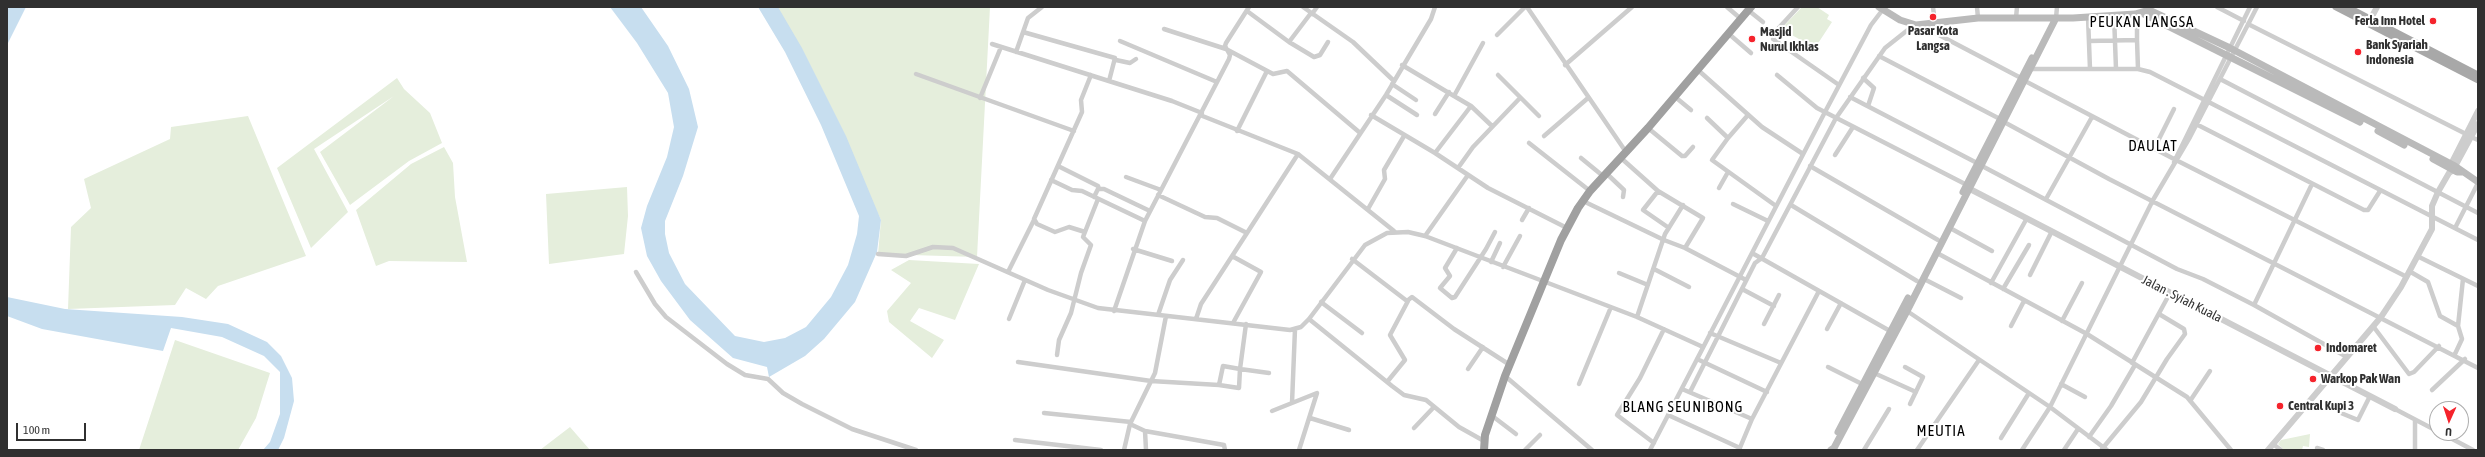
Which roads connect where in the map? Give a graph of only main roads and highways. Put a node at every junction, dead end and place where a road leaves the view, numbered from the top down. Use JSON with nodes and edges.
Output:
{"nodes":[{"id":1,"x":2336,"y":7,"type":"edge"},
{"id":2,"x":2347,"y":7,"type":"edge"},
{"id":3,"x":1882,"y":8,"type":"edge"},
{"id":4,"x":1750,"y":9,"type":"edge"},
{"id":5,"x":2149,"y":10,"type":"edge"},
{"id":6,"x":2055,"y":14,"type":"edge"},
{"id":7,"x":2370,"y":22,"type":"junction"},
{"id":8,"x":2478,"y":75,"type":"edge"},
{"id":9,"x":2023,"y":80,"type":"junction"},
{"id":10,"x":2478,"y":80,"type":"edge"},
{"id":11,"x":2478,"y":183,"type":"edge"},
{"id":12,"x":1952,"y":219,"type":"junction"},
{"id":13,"x":1930,"y":261,"type":"junction"},
{"id":14,"x":1920,"y":280,"type":"junction"},
{"id":15,"x":1886,"y":345,"type":"junction"},
{"id":16,"x":1832,"y":449,"type":"edge"},
{"id":17,"x":1484,"y":450,"type":"edge"}],
"edges":[{"from":1,"to":7,"type":"main road"},
{"from":2,"to":7,"type":"main road"},
{"from":3,"to":6,"type":"main road"},
{"from":4,"to":17,"type":"highway"},
{"from":5,"to":6,"type":"main road"},
{"from":5,"to":11,"type":"main road"},
{"from":6,"to":9,"type":"main road"},
{"from":6,"to":9,"type":"main road"},
{"from":7,"to":8,"type":"main road"},
{"from":7,"to":10,"type":"main road"},
{"from":9,"to":12,"type":"main road"},
{"from":12,"to":13,"type":"main road"},
{"from":12,"to":13,"type":"main road"},
{"from":13,"to":14,"type":"main road"},
{"from":14,"to":15,"type":"main road"},
{"from":14,"to":15,"type":"main road"},
{"from":15,"to":16,"type":"main road"},
{"from":15,"to":16,"type":"main road"}]}
